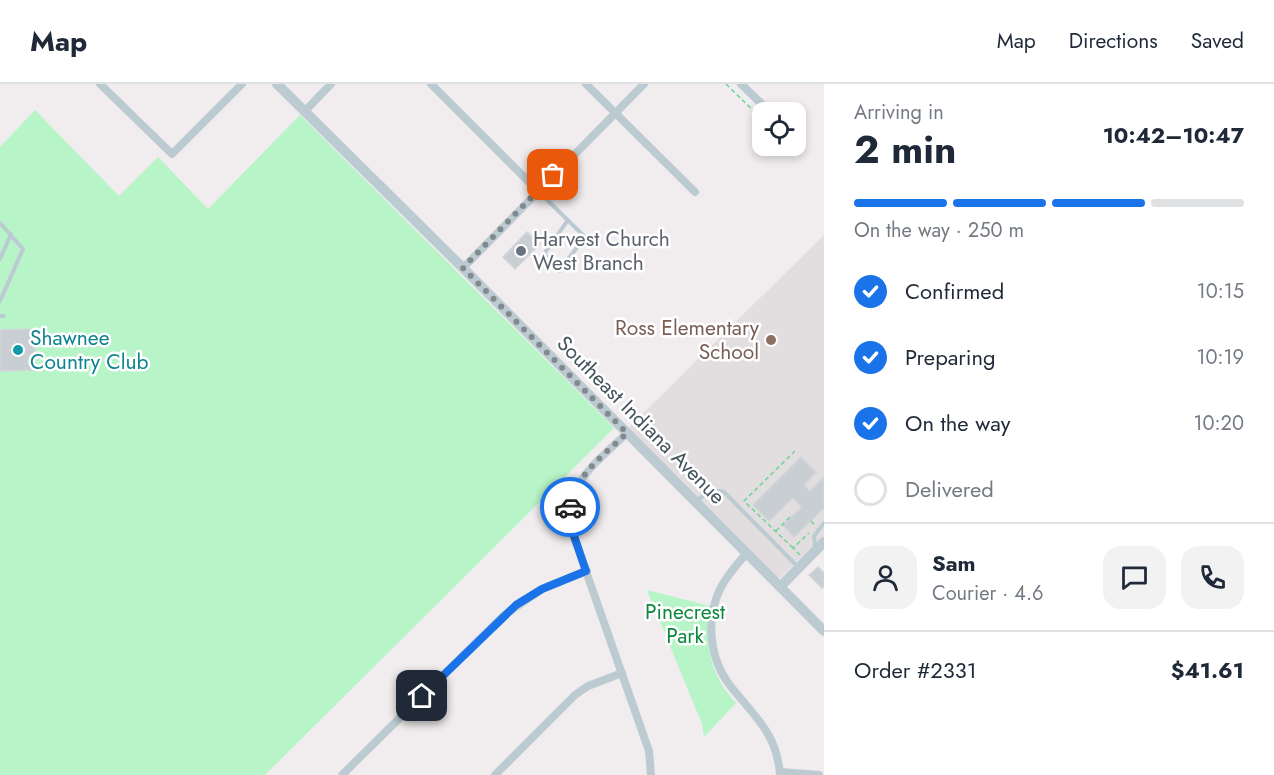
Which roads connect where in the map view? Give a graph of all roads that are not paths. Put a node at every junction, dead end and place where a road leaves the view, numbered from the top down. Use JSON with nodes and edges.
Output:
{"nodes":[{"id":1,"x":100,"y":84,"type":"edge"},
{"id":2,"x":242,"y":84,"type":"edge"},
{"id":3,"x":277,"y":84,"type":"edge"},
{"id":4,"x":331,"y":84,"type":"edge"},
{"id":5,"x":431,"y":84,"type":"edge"},
{"id":6,"x":586,"y":84,"type":"edge"},
{"id":7,"x":644,"y":84,"type":"edge"},
{"id":8,"x":741,"y":84,"type":"edge"},
{"id":9,"x":760,"y":102,"type":"edge"},
{"id":10,"x":305,"y":111,"type":"junction"},
{"id":11,"x":615,"y":113,"type":"junction"},
{"id":12,"x":538,"y":191,"type":"junction"},
{"id":13,"x":695,"y":192,"type":"dead end"},
{"id":14,"x":568,"y":220,"type":"junction"},
{"id":15,"x":0,"y":223,"type":"edge"},
{"id":16,"x":11,"y":234,"type":"junction"},
{"id":17,"x":0,"y":259,"type":"edge"},
{"id":18,"x":463,"y":268,"type":"junction"},
{"id":19,"x":0,"y":302,"type":"edge"},
{"id":20,"x":627,"y":433,"type":"junction"},
{"id":21,"x":695,"y":503,"type":"junction"},
{"id":22,"x":822,"y":522,"type":"edge"},
{"id":23,"x":824,"y":542,"type":"edge"},
{"id":24,"x":815,"y":551,"type":"junction"},
{"id":25,"x":746,"y":554,"type":"junction"},
{"id":26,"x":799,"y":568,"type":"junction"},
{"id":27,"x":586,"y":571,"type":"junction"},
{"id":28,"x":780,"y":587,"type":"junction"},
{"id":29,"x":824,"y":631,"type":"edge"},
{"id":30,"x":621,"y":673,"type":"junction"},
{"id":31,"x":780,"y":774,"type":"edge"},
{"id":32,"x":342,"y":775,"type":"edge"},
{"id":33,"x":495,"y":775,"type":"edge"},
{"id":34,"x":651,"y":775,"type":"edge"},
{"id":35,"x":819,"y":775,"type":"edge"}],
"edges":[{"from":1,"to":2,"type":"street"},
{"from":3,"to":10,"type":"street","name":"Southeast Indiana Avenue"},
{"from":4,"to":10,"type":"street"},
{"from":5,"to":12,"type":"street"},
{"from":6,"to":11,"type":"street"},
{"from":7,"to":11,"type":"street"},
{"from":8,"to":9,"type":"street"},
{"from":10,"to":18,"type":"street","name":"Southeast Indiana Avenue"},
{"from":11,"to":12,"type":"street"},
{"from":11,"to":13,"type":"street"},
{"from":12,"to":14,"type":"lane"},
{"from":12,"to":18,"type":"street"},
{"from":14,"to":14,"type":"lane"},
{"from":15,"to":16,"type":"lane"},
{"from":16,"to":17,"type":"lane"},
{"from":16,"to":19,"type":"lane"},
{"from":18,"to":20,"type":"street","name":"Southeast Indiana Avenue"},
{"from":20,"to":21,"type":"street","name":"Southeast Indiana Avenue"},
{"from":20,"to":27,"type":"street"},
{"from":21,"to":25,"type":"street","name":"Southeast Indiana Avenue"},
{"from":21,"to":26,"type":"lane"},
{"from":22,"to":24,"type":"lane"},
{"from":23,"to":24,"type":"street"},
{"from":24,"to":26,"type":"street"},
{"from":25,"to":28,"type":"street","name":"Southeast Indiana Avenue"},
{"from":25,"to":31,"type":"street"},
{"from":26,"to":28,"type":"street"},
{"from":27,"to":30,"type":"street"},
{"from":27,"to":32,"type":"street"},
{"from":28,"to":29,"type":"street","name":"Southeast Indiana Avenue"},
{"from":30,"to":33,"type":"street"},
{"from":30,"to":34,"type":"street"},
{"from":31,"to":35,"type":"street"}]}
